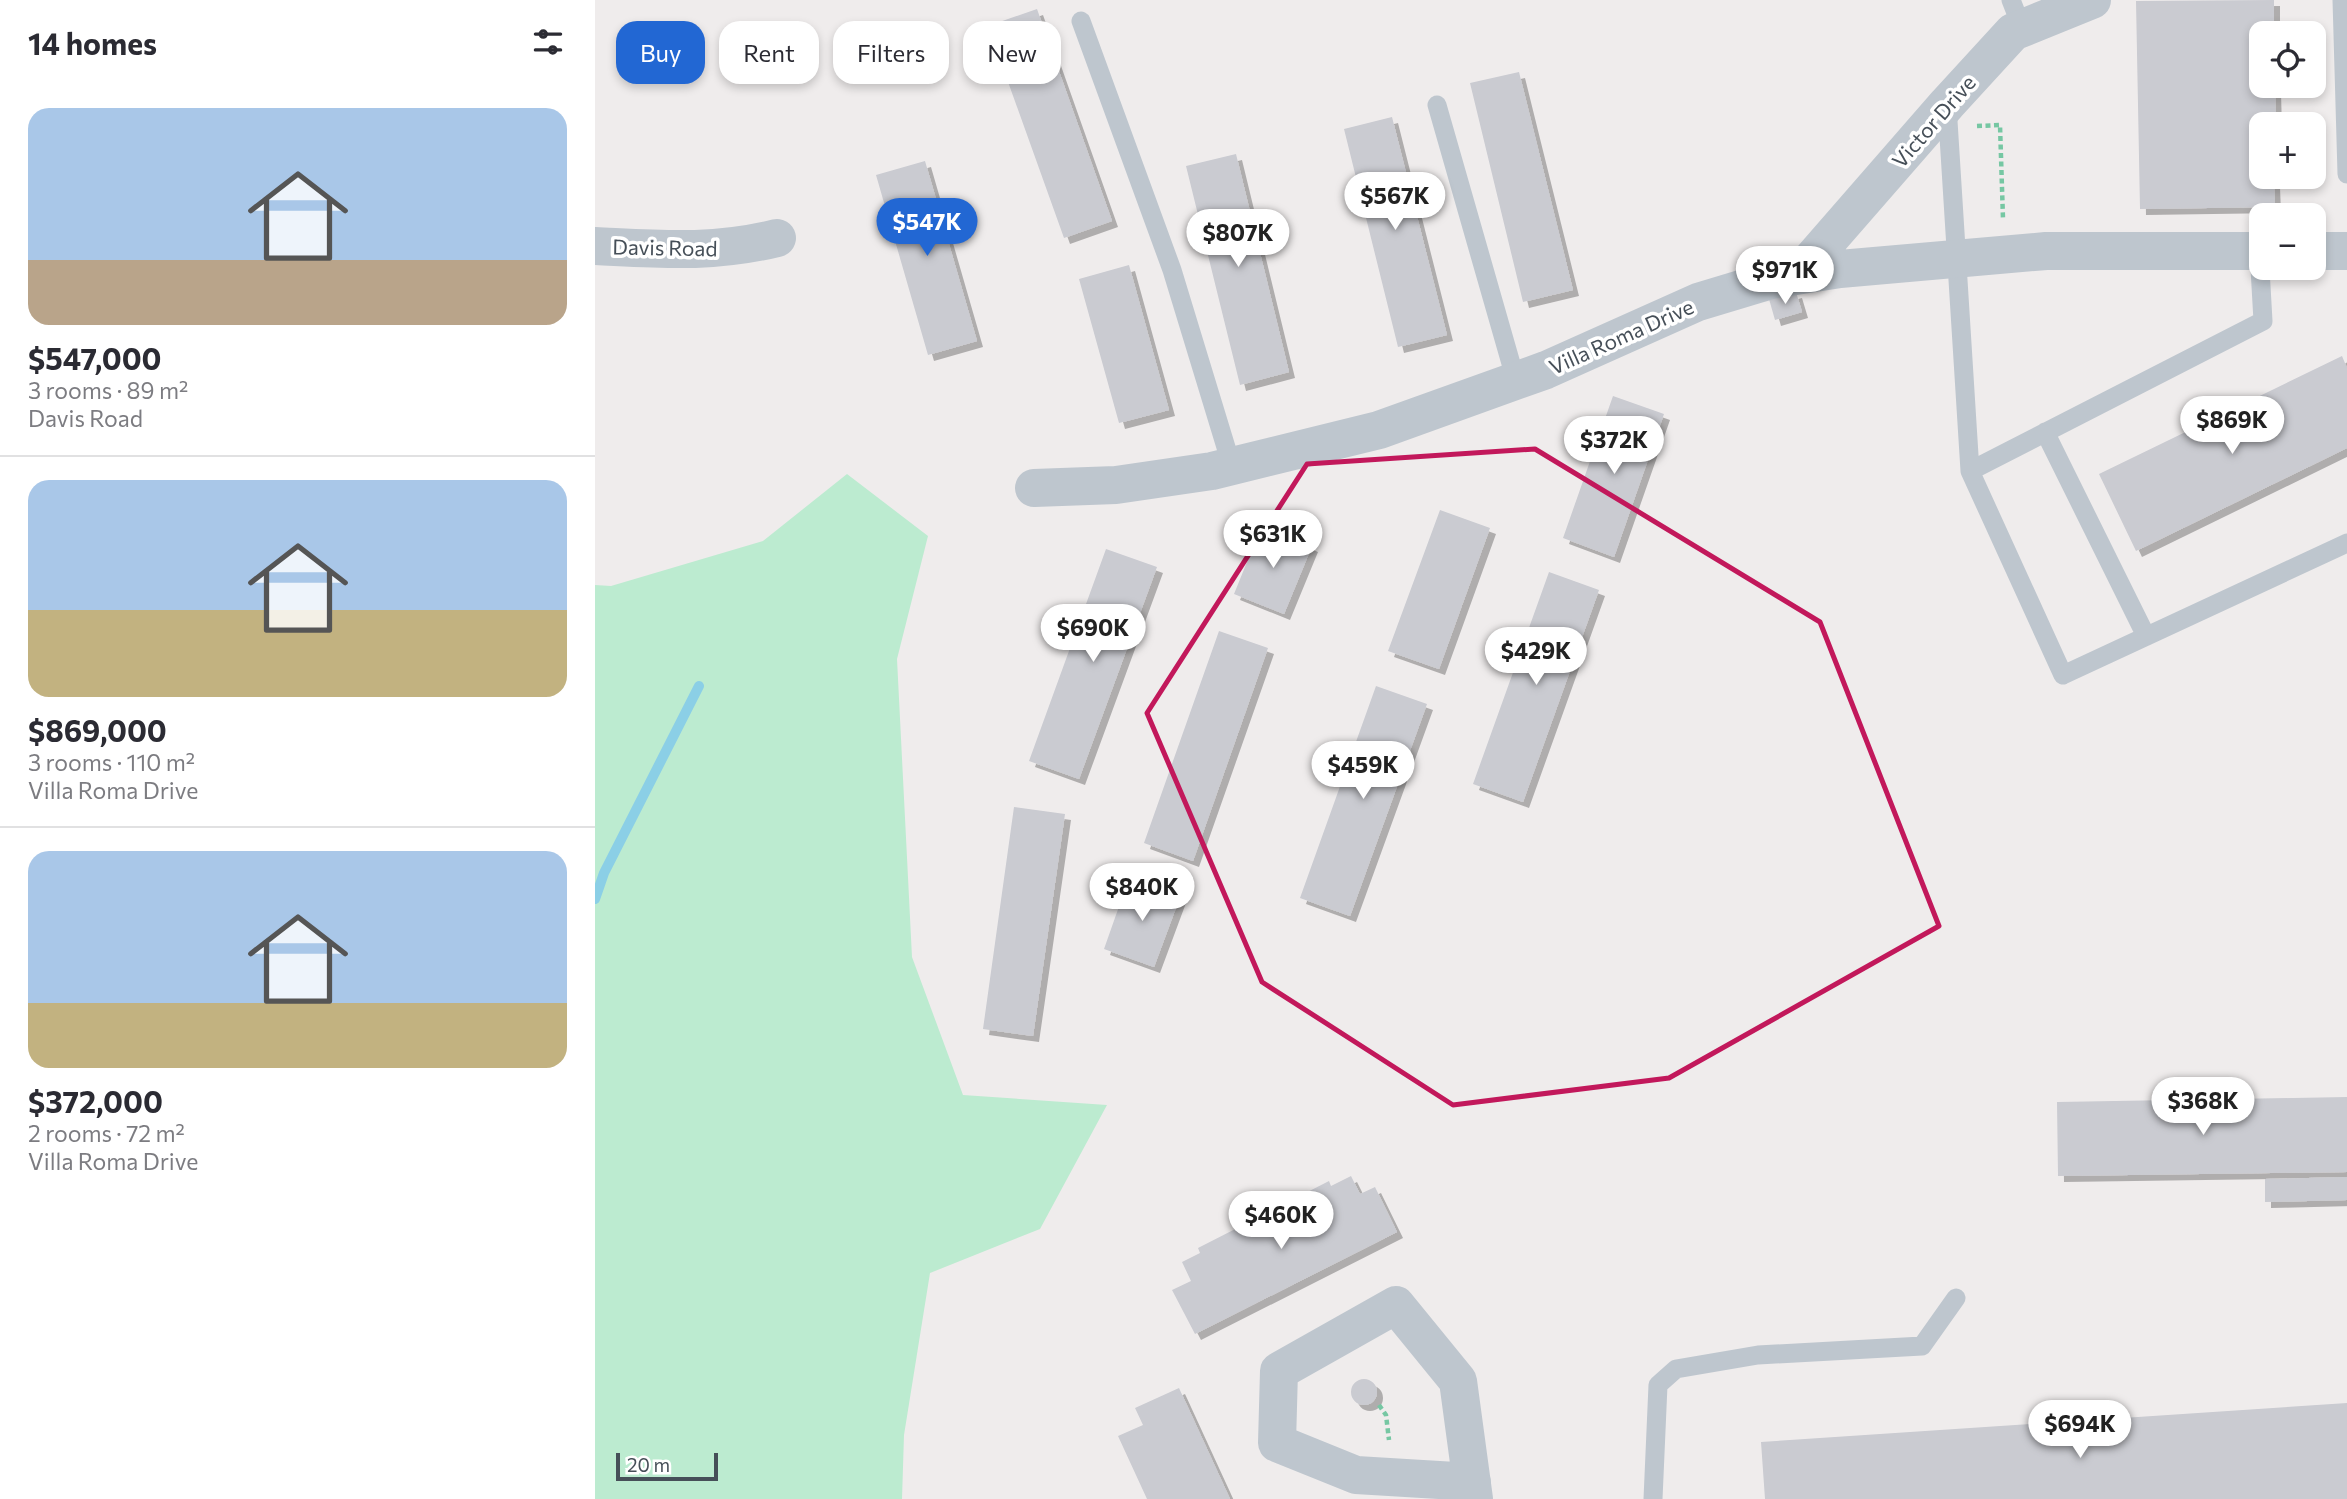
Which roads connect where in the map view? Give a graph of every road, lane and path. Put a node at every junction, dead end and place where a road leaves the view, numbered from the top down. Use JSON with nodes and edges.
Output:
{"nodes":[{"id":1,"x":2092,"y":0,"type":"edge"},
{"id":2,"x":2342,"y":0,"type":"edge"},
{"id":3,"x":2016,"y":14,"type":"edge"},
{"id":4,"x":1081,"y":22,"type":"dead end"},
{"id":5,"x":1947,"y":104,"type":"junction"},
{"id":6,"x":1437,"y":105,"type":"dead end"},
{"id":7,"x":2347,"y":174,"type":"edge"},
{"id":8,"x":777,"y":238,"type":"dead end"},
{"id":9,"x":595,"y":246,"type":"edge"},
{"id":10,"x":2249,"y":251,"type":"edge"},
{"id":11,"x":2326,"y":251,"type":"edge"},
{"id":12,"x":2347,"y":251,"type":"edge"},
{"id":13,"x":1957,"y":259,"type":"junction"},
{"id":14,"x":1798,"y":275,"type":"junction"},
{"id":15,"x":2261,"y":280,"type":"edge"},
{"id":16,"x":1516,"y":381,"type":"junction"},
{"id":17,"x":2045,"y":432,"type":"junction"},
{"id":18,"x":1232,"y":467,"type":"junction"},
{"id":19,"x":1970,"y":471,"type":"junction"},
{"id":20,"x":1034,"y":488,"type":"dead end"},
{"id":21,"x":2347,"y":543,"type":"edge"},
{"id":22,"x":2146,"y":636,"type":"junction"},
{"id":23,"x":1956,"y":1298,"type":"dead end"},
{"id":24,"x":1379,"y":1405,"type":"dead end"},
{"id":25,"x":1390,"y":1452,"type":"dead end"},
{"id":26,"x":1473,"y":1490,"type":"edge"},
{"id":27,"x":1653,"y":1499,"type":"edge"}],
"edges":[{"from":1,"to":3,"type":"street","name":"Victor Drive"},
{"from":2,"to":7,"type":"lane"},
{"from":3,"to":5,"type":"street","name":"Victor Drive"},
{"from":4,"to":18,"type":"lane"},
{"from":5,"to":13,"type":"lane"},
{"from":5,"to":14,"type":"street","name":"Victor Drive"},
{"from":6,"to":16,"type":"lane"},
{"from":8,"to":9,"type":"street","name":"Davis Road"},
{"from":10,"to":13,"type":"street","name":"Villa Roma Drive"},
{"from":11,"to":12,"type":"street"},
{"from":13,"to":14,"type":"street","name":"Villa Roma Drive"},
{"from":13,"to":19,"type":"lane"},
{"from":14,"to":16,"type":"street","name":"Villa Roma Drive"},
{"from":15,"to":17,"type":"lane"},
{"from":16,"to":18,"type":"street","name":"Villa Roma Drive"},
{"from":17,"to":19,"type":"lane"},
{"from":17,"to":22,"type":"lane"},
{"from":18,"to":20,"type":"street","name":"Villa Roma Drive"},
{"from":19,"to":22,"type":"lane"},
{"from":21,"to":22,"type":"lane"},
{"from":23,"to":27,"type":"lane"},
{"from":24,"to":25,"type":"path"},
{"from":26,"to":26,"type":"street"}]}
